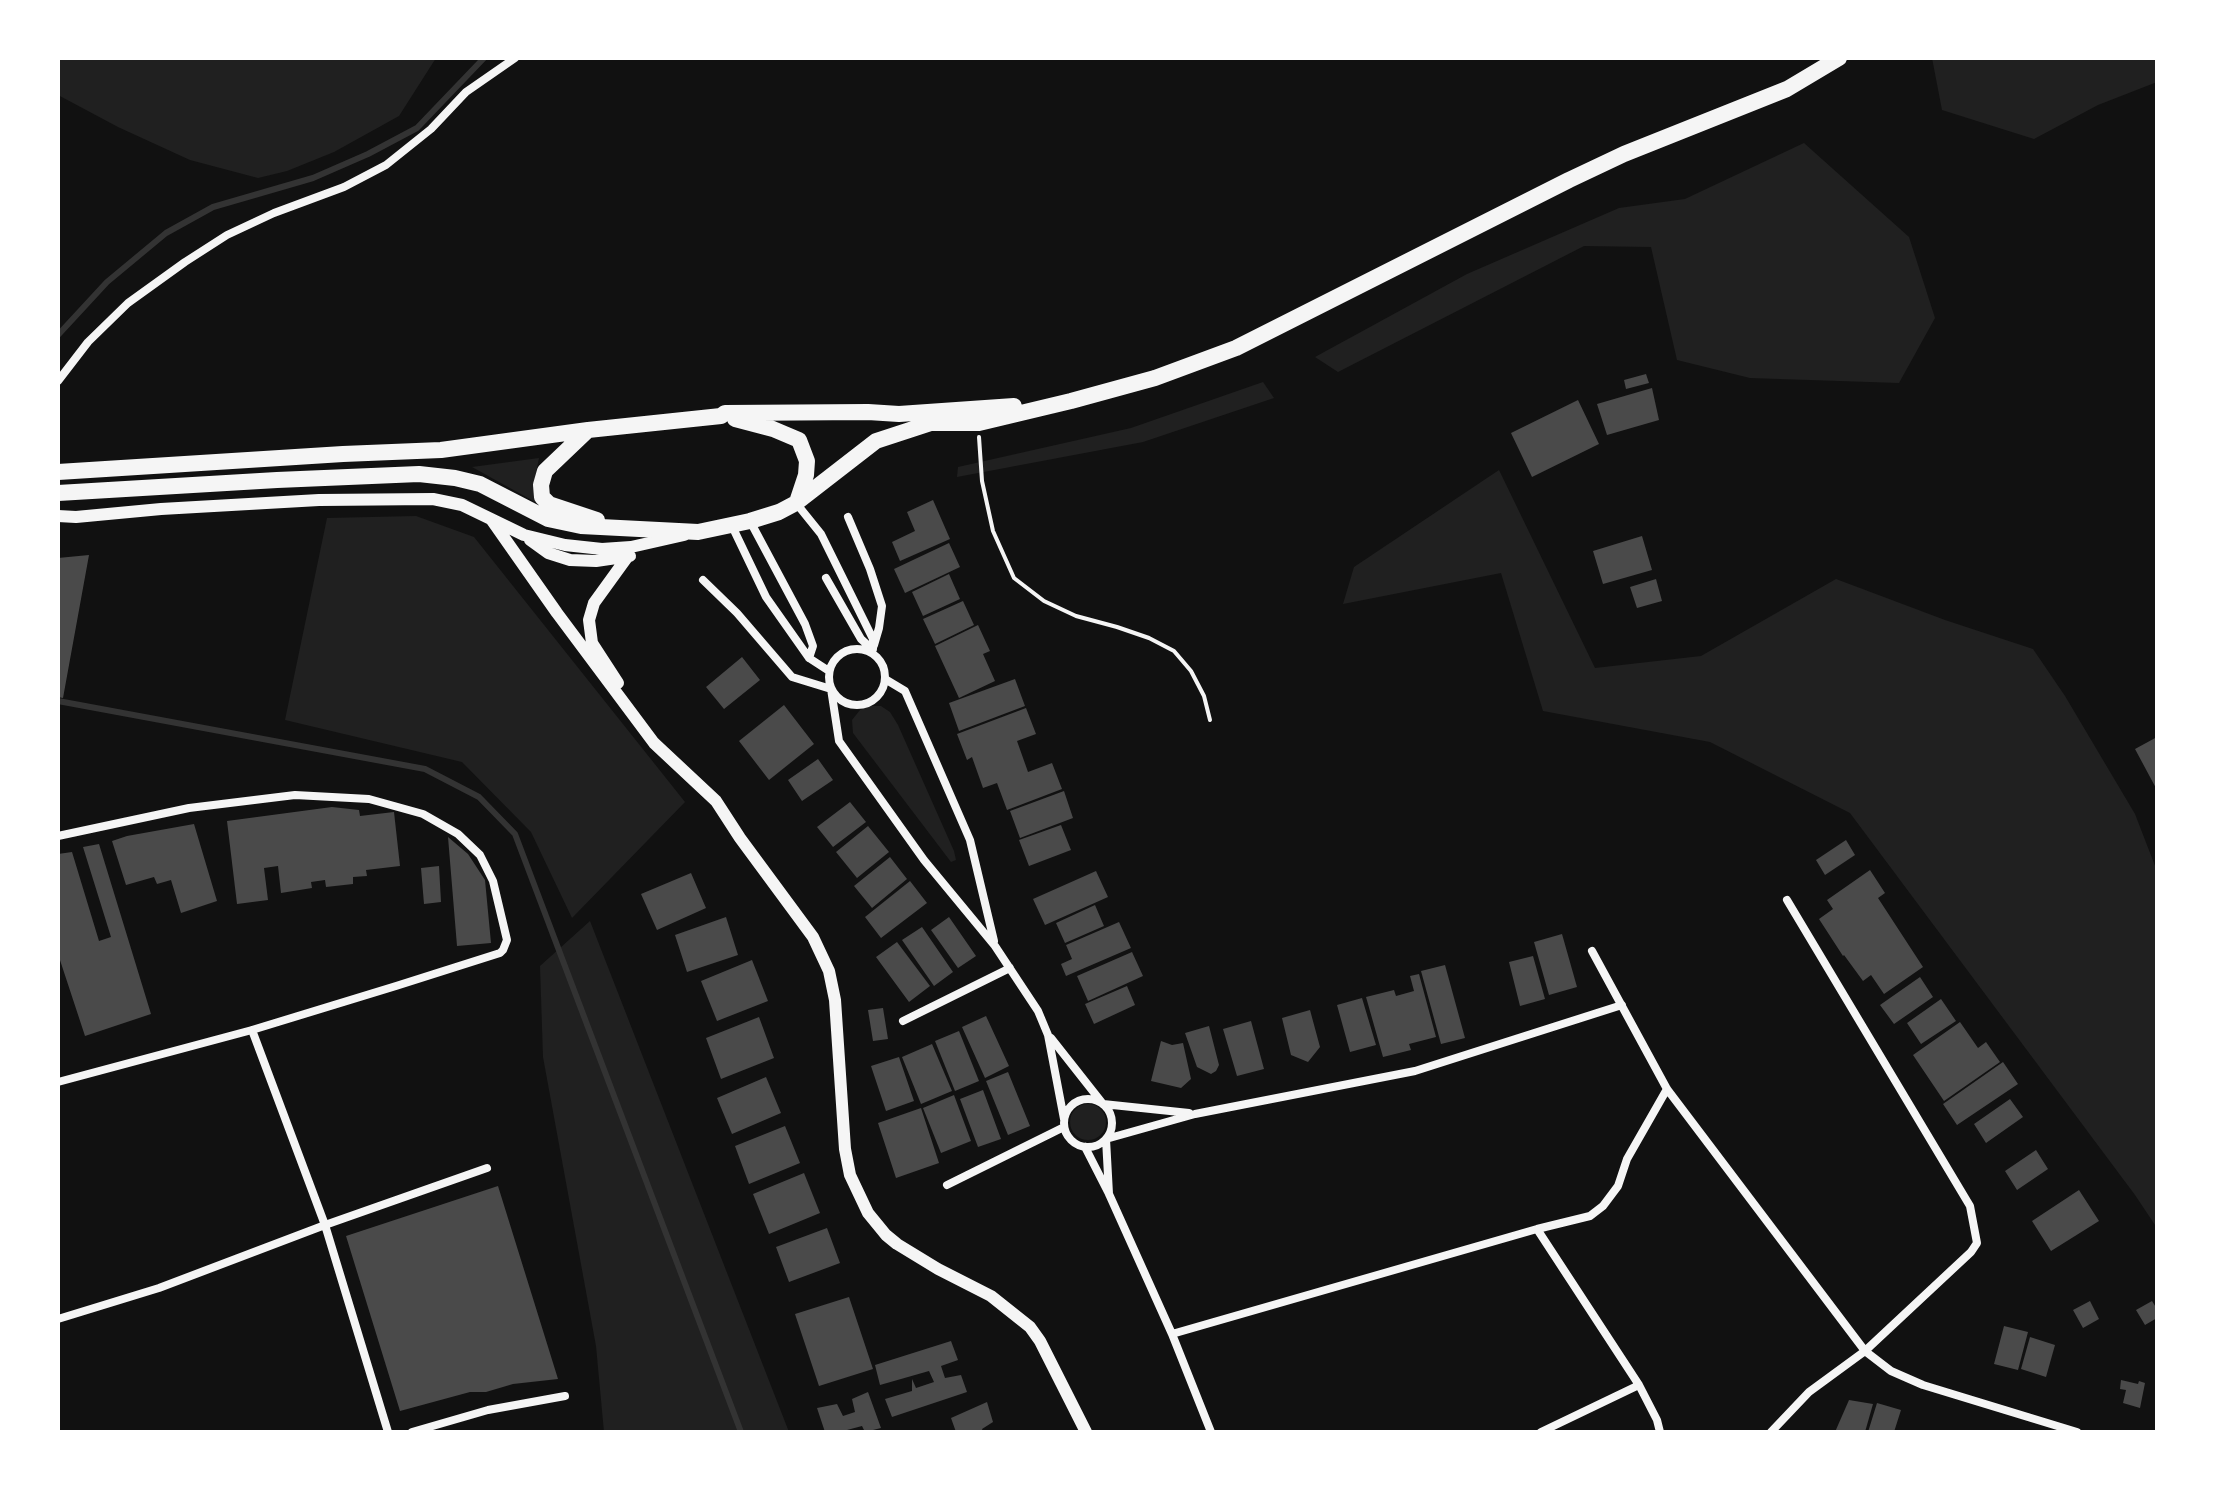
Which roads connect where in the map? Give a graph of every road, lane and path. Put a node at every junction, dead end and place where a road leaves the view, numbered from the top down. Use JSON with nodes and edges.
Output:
{"nodes":[{"id":1,"x":515,"y":58,"type":"edge"},
{"id":2,"x":1839,"y":58,"type":"edge"},
{"id":3,"x":58,"y":381,"type":"edge"},
{"id":4,"x":1071,"y":401,"type":"junction"},
{"id":5,"x":721,"y":416,"type":"junction"},
{"id":6,"x":979,"y":423,"type":"junction"},
{"id":7,"x":588,"y":430,"type":"junction"},
{"id":8,"x":156,"y":465,"type":"junction"},
{"id":9,"x":58,"y":466,"type":"edge"},
{"id":10,"x":58,"y":472,"type":"edge"},
{"id":11,"x":58,"y":493,"type":"edge"},
{"id":12,"x":796,"y":503,"type":"junction"},
{"id":13,"x":58,"y":516,"type":"edge"},
{"id":14,"x":848,"y":517,"type":"dead end"},
{"id":15,"x":491,"y":519,"type":"junction"},
{"id":16,"x":750,"y":521,"type":"junction"},
{"id":17,"x":731,"y":525,"type":"junction"},
{"id":18,"x":635,"y":529,"type":"junction"},
{"id":19,"x":690,"y":533,"type":"junction"},
{"id":20,"x":524,"y":535,"type":"junction"},
{"id":21,"x":628,"y":556,"type":"junction"},
{"id":22,"x":826,"y":578,"type":"dead end"},
{"id":23,"x":703,"y":580,"type":"dead end"},
{"id":24,"x":873,"y":649,"type":"junction"},
{"id":25,"x":809,"y":658,"type":"junction"},
{"id":26,"x":829,"y":671,"type":"junction"},
{"id":27,"x":885,"y":679,"type":"junction"},
{"id":28,"x":831,"y":689,"type":"junction"},
{"id":29,"x":1210,"y":720,"type":"dead end"},
{"id":30,"x":654,"y":743,"type":"junction"},
{"id":31,"x":58,"y":836,"type":"edge"},
{"id":32,"x":1787,"y":900,"type":"dead end"},
{"id":33,"x":995,"y":946,"type":"junction"},
{"id":34,"x":1592,"y":951,"type":"dead end"},
{"id":35,"x":1010,"y":968,"type":"junction"},
{"id":36,"x":1622,"y":1005,"type":"junction"},
{"id":37,"x":903,"y":1021,"type":"dead end"},
{"id":38,"x":252,"y":1030,"type":"junction"},
{"id":39,"x":1048,"y":1035,"type":"junction"},
{"id":40,"x":58,"y":1082,"type":"edge"},
{"id":41,"x":1667,"y":1089,"type":"junction"},
{"id":42,"x":1103,"y":1104,"type":"junction"},
{"id":43,"x":1195,"y":1114,"type":"junction"},
{"id":44,"x":1064,"y":1123,"type":"junction"},
{"id":45,"x":1106,"y":1139,"type":"junction"},
{"id":46,"x":1085,"y":1147,"type":"junction"},
{"id":47,"x":487,"y":1168,"type":"dead end"},
{"id":48,"x":947,"y":1185,"type":"dead end"},
{"id":49,"x":1109,"y":1194,"type":"junction"},
{"id":50,"x":325,"y":1225,"type":"junction"},
{"id":51,"x":1537,"y":1229,"type":"junction"},
{"id":52,"x":58,"y":1319,"type":"edge"},
{"id":53,"x":1172,"y":1334,"type":"junction"},
{"id":54,"x":1865,"y":1351,"type":"junction"},
{"id":55,"x":1639,"y":1385,"type":"junction"},
{"id":56,"x":565,"y":1396,"type":"dead end"},
{"id":57,"x":1657,"y":1420,"type":"junction"},
{"id":58,"x":388,"y":1432,"type":"edge"},
{"id":59,"x":412,"y":1432,"type":"edge"},
{"id":60,"x":1086,"y":1432,"type":"edge"},
{"id":61,"x":1211,"y":1432,"type":"edge"},
{"id":62,"x":1541,"y":1432,"type":"edge"},
{"id":63,"x":1660,"y":1432,"type":"edge"},
{"id":64,"x":1669,"y":1432,"type":"edge"},
{"id":65,"x":1771,"y":1432,"type":"edge"},
{"id":66,"x":2077,"y":1432,"type":"edge"}],
"edges":[{"from":1,"to":3,"type":"street"},
{"from":2,"to":4,"type":"highway"},
{"from":4,"to":5,"type":"highway"},
{"from":4,"to":6,"type":"highway"},
{"from":5,"to":7,"type":"highway"},
{"from":5,"to":12,"type":"highway"},
{"from":6,"to":12,"type":"highway"},
{"from":6,"to":29,"type":"path"},
{"from":7,"to":8,"type":"highway"},
{"from":7,"to":18,"type":"highway"},
{"from":8,"to":9,"type":"street"},
{"from":8,"to":10,"type":"highway"},
{"from":11,"to":18,"type":"highway"},
{"from":12,"to":16,"type":"highway"},
{"from":12,"to":24,"type":"street"},
{"from":13,"to":15,"type":"street"},
{"from":14,"to":24,"type":"street"},
{"from":15,"to":20,"type":"street"},
{"from":15,"to":30,"type":"street"},
{"from":16,"to":17,"type":"highway"},
{"from":16,"to":25,"type":"street"},
{"from":17,"to":19,"type":"highway"},
{"from":17,"to":25,"type":"street"},
{"from":18,"to":19,"type":"highway"},
{"from":19,"to":20,"type":"street"},
{"from":19,"to":21,"type":"street"},
{"from":20,"to":21,"type":"street"},
{"from":21,"to":30,"type":"street"},
{"from":22,"to":24,"type":"street"},
{"from":23,"to":28,"type":"street"},
{"from":25,"to":26,"type":"street"},
{"from":26,"to":27,"type":"street"},
{"from":26,"to":28,"type":"street"},
{"from":27,"to":28,"type":"street"},
{"from":27,"to":33,"type":"street"},
{"from":28,"to":33,"type":"street"},
{"from":30,"to":60,"type":"street"},
{"from":31,"to":38,"type":"street"},
{"from":32,"to":54,"type":"street"},
{"from":33,"to":35,"type":"street"},
{"from":34,"to":36,"type":"street"},
{"from":35,"to":37,"type":"street"},
{"from":35,"to":39,"type":"street"},
{"from":36,"to":41,"type":"street"},
{"from":36,"to":43,"type":"street"},
{"from":38,"to":40,"type":"street"},
{"from":38,"to":50,"type":"street"},
{"from":39,"to":42,"type":"street"},
{"from":39,"to":44,"type":"street"},
{"from":41,"to":51,"type":"street"},
{"from":41,"to":54,"type":"street"},
{"from":42,"to":43,"type":"street"},
{"from":42,"to":44,"type":"street"},
{"from":42,"to":45,"type":"street"},
{"from":43,"to":45,"type":"street"},
{"from":44,"to":46,"type":"street"},
{"from":44,"to":48,"type":"street"},
{"from":45,"to":46,"type":"street"},
{"from":45,"to":49,"type":"street"},
{"from":46,"to":49,"type":"street"},
{"from":47,"to":50,"type":"street"},
{"from":49,"to":53,"type":"street"},
{"from":50,"to":52,"type":"street"},
{"from":50,"to":58,"type":"street"},
{"from":51,"to":53,"type":"street"},
{"from":51,"to":55,"type":"street"},
{"from":53,"to":61,"type":"street"},
{"from":54,"to":65,"type":"street"},
{"from":54,"to":66,"type":"street"},
{"from":55,"to":57,"type":"street"},
{"from":55,"to":62,"type":"street"},
{"from":56,"to":59,"type":"street"},
{"from":57,"to":63,"type":"street"},
{"from":57,"to":64,"type":"street"}]}
